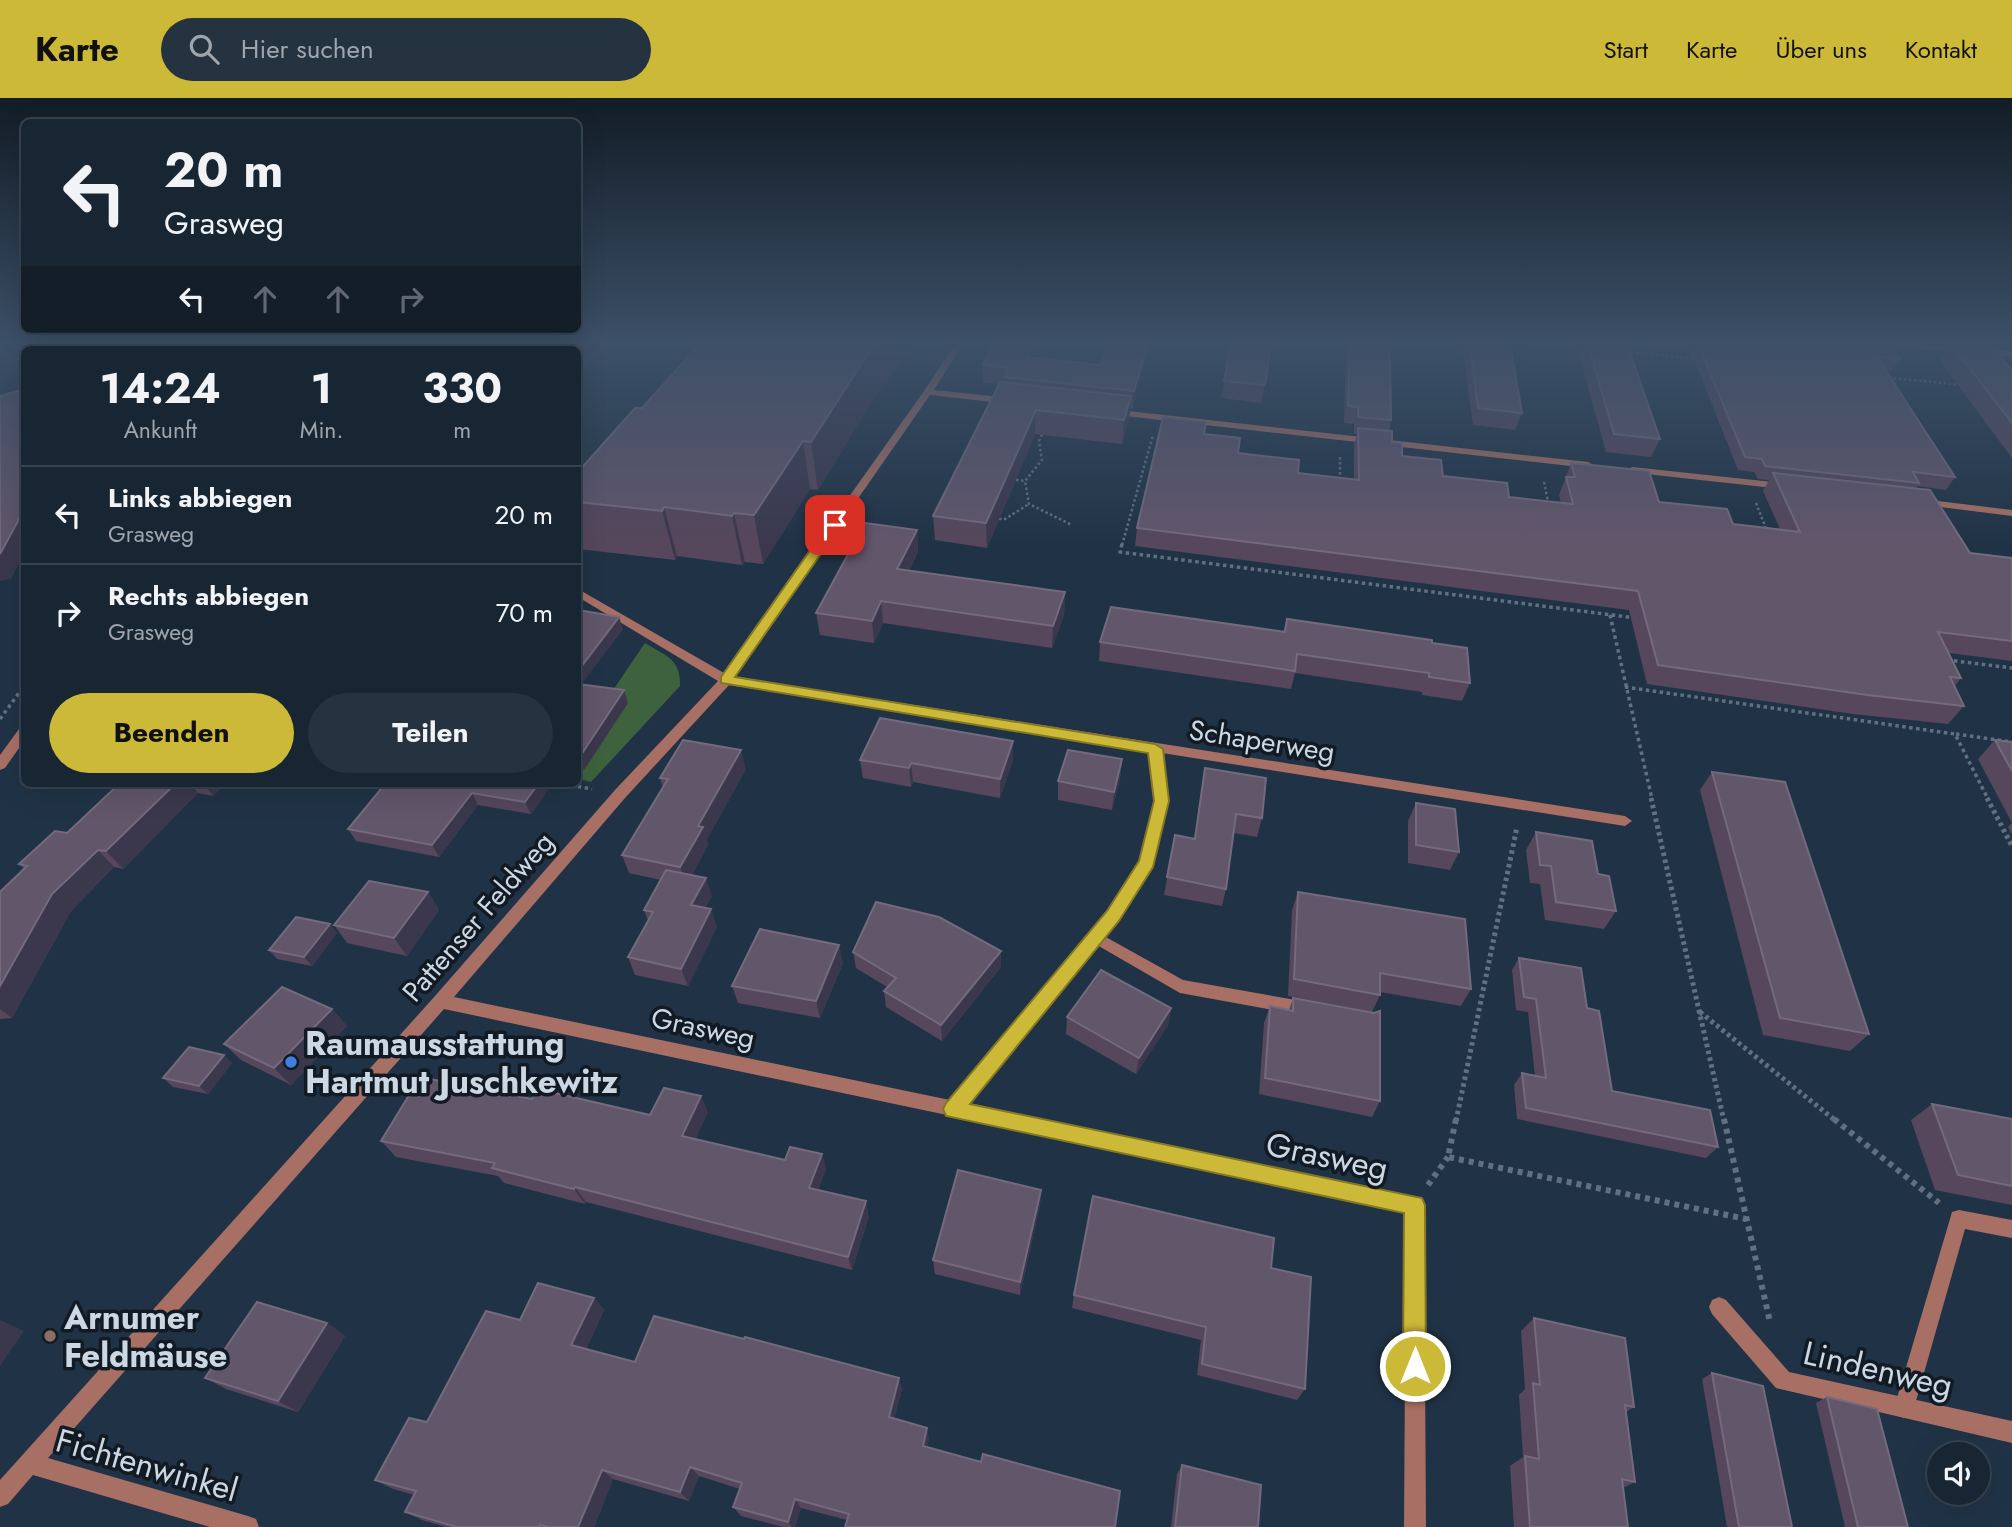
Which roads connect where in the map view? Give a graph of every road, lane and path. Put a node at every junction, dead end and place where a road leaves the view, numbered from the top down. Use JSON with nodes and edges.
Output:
{"nodes":[{"id":1,"x":915,"y":411,"type":"edge"},
{"id":2,"x":1099,"y":411,"type":"edge"},
{"id":3,"x":1158,"y":418,"type":"junction"},
{"id":4,"x":1047,"y":423,"type":"edge"},
{"id":5,"x":1340,"y":438,"type":"junction"},
{"id":6,"x":1033,"y":440,"type":"edge"},
{"id":7,"x":1039,"y":441,"type":"junction"},
{"id":8,"x":1540,"y":460,"type":"junction"},
{"id":9,"x":1602,"y":467,"type":"edge"},
{"id":10,"x":1615,"y":468,"type":"edge"},
{"id":11,"x":1016,"y":480,"type":"edge"},
{"id":12,"x":1025,"y":481,"type":"junction"},
{"id":13,"x":1747,"y":482,"type":"junction"},
{"id":14,"x":1798,"y":488,"type":"edge"},
{"id":15,"x":1339,"y":490,"type":"edge"},
{"id":16,"x":1910,"y":500,"type":"edge"},
{"id":17,"x":1029,"y":504,"type":"junction"},
{"id":18,"x":2012,"y":513,"type":"edge"},
{"id":19,"x":1550,"y":514,"type":"edge"},
{"id":20,"x":999,"y":519,"type":"edge"},
{"id":21,"x":1072,"y":525,"type":"dead end"},
{"id":22,"x":1768,"y":531,"type":"edge"},
{"id":23,"x":581,"y":594,"type":"edge"},
{"id":24,"x":1565,"y":596,"type":"edge"},
{"id":25,"x":1567,"y":609,"type":"junction"},
{"id":26,"x":1610,"y":615,"type":"junction"},
{"id":27,"x":1637,"y":619,"type":"dead end"},
{"id":28,"x":1943,"y":659,"type":"edge"},
{"id":29,"x":2012,"y":668,"type":"edge"},
{"id":30,"x":726,"y":680,"type":"junction"},
{"id":31,"x":1625,"y":687,"type":"junction"},
{"id":32,"x":21,"y":690,"type":"edge"},
{"id":33,"x":0,"y":719,"type":"edge"},
{"id":34,"x":1955,"y":734,"type":"junction"},
{"id":35,"x":21,"y":736,"type":"edge"},
{"id":36,"x":2012,"y":742,"type":"edge"},
{"id":37,"x":1155,"y":749,"type":"junction"},
{"id":38,"x":0,"y":765,"type":"edge"},
{"id":39,"x":1521,"y":806,"type":"junction"},
{"id":40,"x":1625,"y":821,"type":"dead end"},
{"id":41,"x":2012,"y":846,"type":"edge"},
{"id":42,"x":1095,"y":937,"type":"junction"},
{"id":43,"x":441,"y":1001,"type":"junction"},
{"id":44,"x":1700,"y":1012,"type":"junction"},
{"id":45,"x":1327,"y":1013,"type":"edge"},
{"id":46,"x":953,"y":1109,"type":"junction"},
{"id":47,"x":1448,"y":1157,"type":"junction"},
{"id":48,"x":1415,"y":1205,"type":"junction"},
{"id":49,"x":1746,"y":1219,"type":"junction"},
{"id":50,"x":1959,"y":1219,"type":"junction"},
{"id":51,"x":2012,"y":1229,"type":"edge"},
{"id":52,"x":1719,"y":1307,"type":"dead end"},
{"id":53,"x":1771,"y":1327,"type":"dead end"},
{"id":54,"x":1904,"y":1408,"type":"junction"},
{"id":55,"x":2012,"y":1432,"type":"edge"},
{"id":56,"x":29,"y":1462,"type":"junction"},
{"id":57,"x":0,"y":1496,"type":"edge"},
{"id":58,"x":248,"y":1527,"type":"edge"},
{"id":59,"x":1415,"y":1527,"type":"edge"}],
"edges":[{"from":1,"to":30,"type":"street","name":"Pattenser Feldweg"},
{"from":2,"to":3,"type":"street"},
{"from":3,"to":5,"type":"street"},
{"from":3,"to":25,"type":"path"},
{"from":4,"to":7,"type":"path"},
{"from":5,"to":8,"type":"street"},
{"from":5,"to":15,"type":"path"},
{"from":6,"to":7,"type":"path"},
{"from":7,"to":12,"type":"path"},
{"from":8,"to":9,"type":"street"},
{"from":8,"to":19,"type":"path"},
{"from":10,"to":13,"type":"street"},
{"from":11,"to":12,"type":"path"},
{"from":12,"to":17,"type":"path"},
{"from":13,"to":14,"type":"street"},
{"from":13,"to":22,"type":"path"},
{"from":16,"to":18,"type":"street"},
{"from":17,"to":20,"type":"path"},
{"from":17,"to":21,"type":"path"},
{"from":23,"to":30,"type":"street"},
{"from":24,"to":25,"type":"path"},
{"from":25,"to":26,"type":"path"},
{"from":26,"to":27,"type":"path"},
{"from":26,"to":31,"type":"path"},
{"from":28,"to":29,"type":"path"},
{"from":30,"to":37,"type":"street","name":"Schaperweg"},
{"from":30,"to":43,"type":"street","name":"Pattenser Feldweg"},
{"from":31,"to":34,"type":"path"},
{"from":31,"to":44,"type":"path"},
{"from":32,"to":33,"type":"path"},
{"from":34,"to":36,"type":"path"},
{"from":34,"to":41,"type":"path"},
{"from":35,"to":38,"type":"street"},
{"from":37,"to":39,"type":"street","name":"Schaperweg"},
{"from":37,"to":42,"type":"street"},
{"from":39,"to":40,"type":"street","name":"Schaperweg"},
{"from":39,"to":47,"type":"path"},
{"from":42,"to":45,"type":"street"},
{"from":42,"to":46,"type":"street"},
{"from":43,"to":46,"type":"street","name":"Grasweg"},
{"from":43,"to":56,"type":"street","name":"Pattenser Feldweg"},
{"from":44,"to":49,"type":"path"},
{"from":44,"to":50,"type":"path"},
{"from":46,"to":48,"type":"street","name":"Grasweg"},
{"from":47,"to":48,"type":"path"},
{"from":47,"to":49,"type":"path"},
{"from":48,"to":59,"type":"street","name":"Grasweg"},
{"from":49,"to":53,"type":"path"},
{"from":50,"to":51,"type":"street"},
{"from":50,"to":54,"type":"street"},
{"from":52,"to":54,"type":"street","name":"Lindenweg"},
{"from":54,"to":55,"type":"street","name":"Lindenweg"},
{"from":56,"to":57,"type":"street","name":"Pattenser Feldweg"},
{"from":56,"to":58,"type":"street","name":"Fichtenwinkel"}]}
